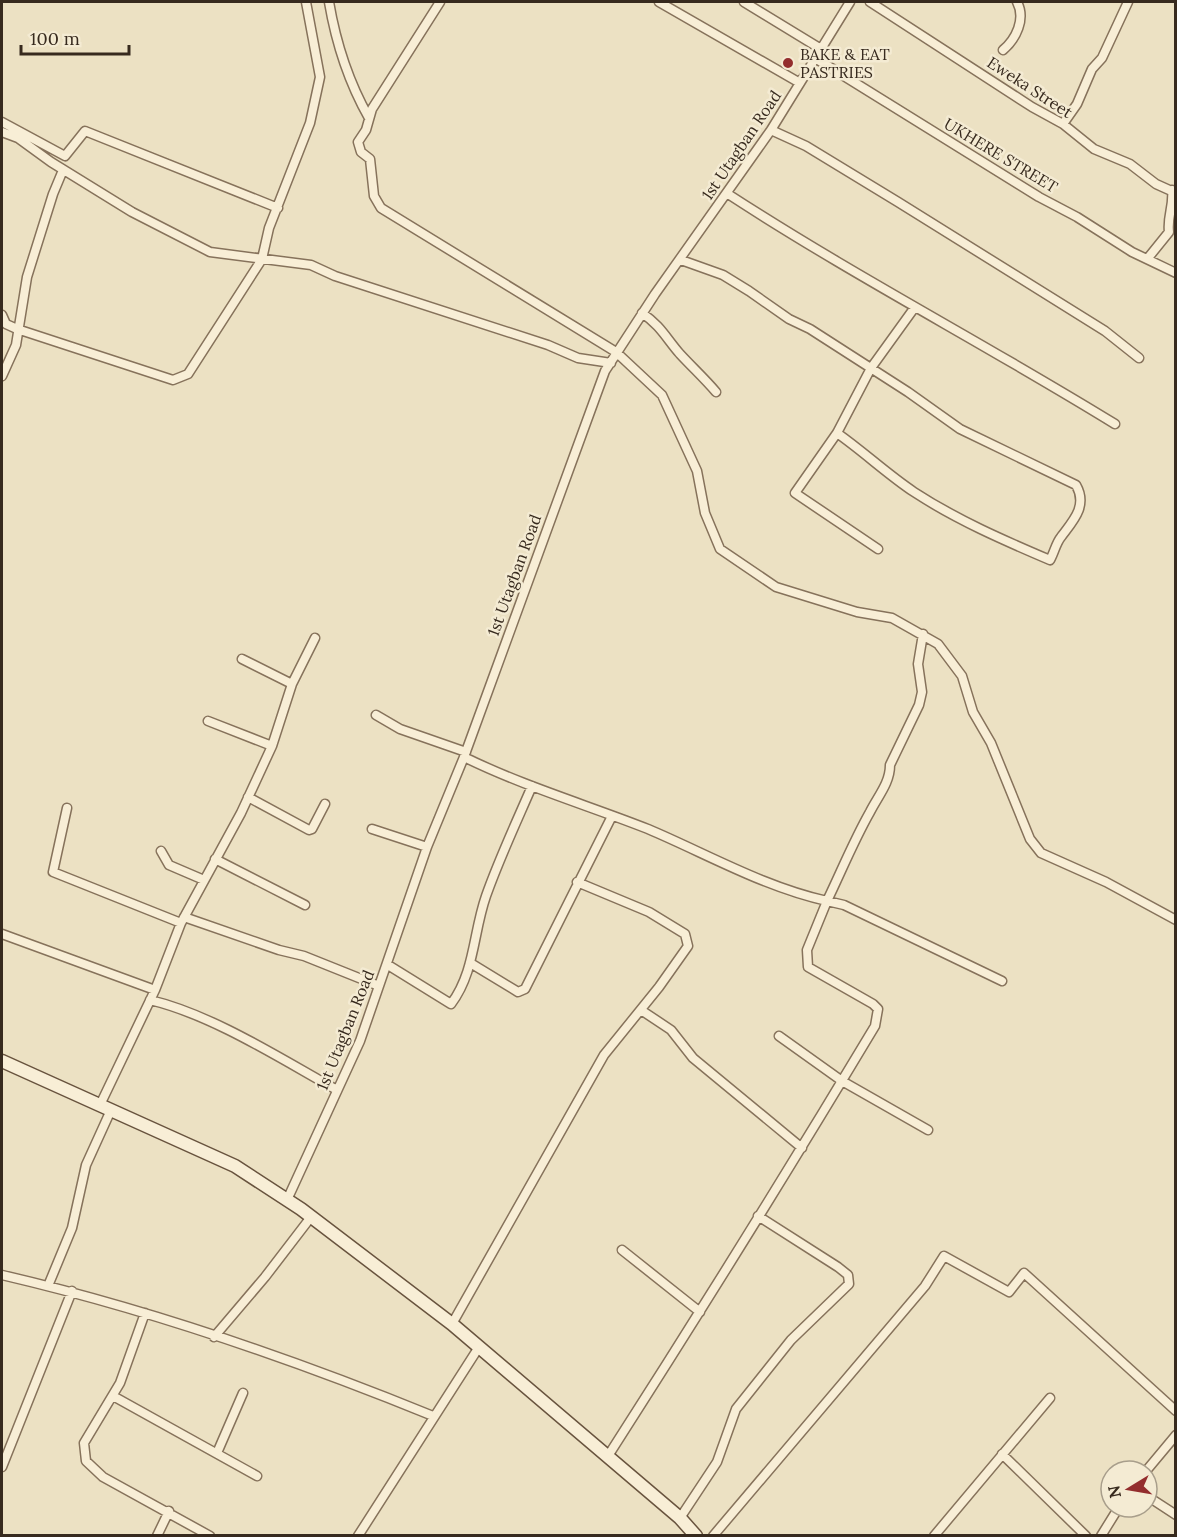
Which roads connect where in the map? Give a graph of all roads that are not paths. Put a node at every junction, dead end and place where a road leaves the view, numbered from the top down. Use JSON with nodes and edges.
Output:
{"nodes":[{"id":1,"x":306,"y":2,"type":"edge"},
{"id":2,"x":329,"y":2,"type":"edge"},
{"id":3,"x":440,"y":2,"type":"edge"},
{"id":4,"x":659,"y":2,"type":"edge"},
{"id":5,"x":744,"y":2,"type":"edge"},
{"id":6,"x":850,"y":2,"type":"edge"},
{"id":7,"x":870,"y":2,"type":"edge"},
{"id":8,"x":1017,"y":2,"type":"edge"},
{"id":9,"x":1128,"y":2,"type":"edge"},
{"id":10,"x":821,"y":49,"type":"junction"},
{"id":11,"x":1003,"y":50,"type":"dead end"},
{"id":12,"x":815,"y":58,"type":"junction"},
{"id":13,"x":800,"y":83,"type":"junction"},
{"id":14,"x":369,"y":118,"type":"junction"},
{"id":15,"x":2,"y":122,"type":"edge"},
{"id":16,"x":1063,"y":124,"type":"junction"},
{"id":17,"x":771,"y":130,"type":"junction"},
{"id":18,"x":2,"y":132,"type":"edge"},
{"id":19,"x":63,"y":170,"type":"junction"},
{"id":20,"x":1174,"y":191,"type":"edge"},
{"id":21,"x":728,"y":194,"type":"junction"},
{"id":22,"x":278,"y":208,"type":"junction"},
{"id":23,"x":1148,"y":258,"type":"junction"},
{"id":24,"x":262,"y":259,"type":"junction"},
{"id":25,"x":681,"y":260,"type":"junction"},
{"id":26,"x":1176,"y":273,"type":"edge"},
{"id":27,"x":915,"y":307,"type":"junction"},
{"id":28,"x":642,"y":313,"type":"junction"},
{"id":29,"x":2,"y":315,"type":"edge"},
{"id":30,"x":17,"y":330,"type":"junction"},
{"id":31,"x":616,"y":352,"type":"junction"},
{"id":32,"x":1139,"y":358,"type":"dead end"},
{"id":33,"x":611,"y":363,"type":"junction"},
{"id":34,"x":871,"y":368,"type":"junction"},
{"id":35,"x":2,"y":376,"type":"edge"},
{"id":36,"x":716,"y":392,"type":"dead end"},
{"id":37,"x":1116,"y":424,"type":"dead end"},
{"id":38,"x":837,"y":433,"type":"junction"},
{"id":39,"x":878,"y":549,"type":"dead end"},
{"id":40,"x":923,"y":634,"type":"junction"},
{"id":41,"x":315,"y":638,"type":"dead end"},
{"id":42,"x":243,"y":659,"type":"dead end"},
{"id":43,"x":292,"y":684,"type":"junction"},
{"id":44,"x":376,"y":715,"type":"dead end"},
{"id":45,"x":208,"y":721,"type":"dead end"},
{"id":46,"x":272,"y":746,"type":"junction"},
{"id":47,"x":465,"y":755,"type":"junction"},
{"id":48,"x":532,"y":786,"type":"junction"},
{"id":49,"x":248,"y":797,"type":"junction"},
{"id":50,"x":325,"y":804,"type":"dead end"},
{"id":51,"x":67,"y":808,"type":"dead end"},
{"id":52,"x":612,"y":816,"type":"junction"},
{"id":53,"x":372,"y":829,"type":"dead end"},
{"id":54,"x":427,"y":847,"type":"junction"},
{"id":55,"x":161,"y":851,"type":"dead end"},
{"id":56,"x":215,"y":859,"type":"junction"},
{"id":57,"x":204,"y":880,"type":"junction"},
{"id":58,"x":577,"y":882,"type":"junction"},
{"id":59,"x":827,"y":901,"type":"junction"},
{"id":60,"x":305,"y":904,"type":"dead end"},
{"id":61,"x":182,"y":920,"type":"junction"},
{"id":62,"x":1176,"y":920,"type":"edge"},
{"id":63,"x":2,"y":934,"type":"edge"},
{"id":64,"x":472,"y":964,"type":"junction"},
{"id":65,"x":388,"y":965,"type":"junction"},
{"id":66,"x":1002,"y":981,"type":"dead end"},
{"id":67,"x":379,"y":986,"type":"junction"},
{"id":68,"x":155,"y":990,"type":"junction"},
{"id":69,"x":150,"y":999,"type":"junction"},
{"id":70,"x":641,"y":1010,"type":"junction"},
{"id":71,"x":779,"y":1036,"type":"dead end"},
{"id":72,"x":2,"y":1061,"type":"edge"},
{"id":73,"x":842,"y":1081,"type":"junction"},
{"id":74,"x":337,"y":1090,"type":"junction"},
{"id":75,"x":105,"y":1108,"type":"junction"},
{"id":76,"x":928,"y":1131,"type":"dead end"},
{"id":77,"x":802,"y":1148,"type":"junction"},
{"id":78,"x":287,"y":1200,"type":"junction"},
{"id":79,"x":758,"y":1216,"type":"junction"},
{"id":80,"x":311,"y":1217,"type":"junction"},
{"id":81,"x":622,"y":1250,"type":"dead end"},
{"id":82,"x":2,"y":1275,"type":"edge"},
{"id":83,"x":48,"y":1286,"type":"junction"},
{"id":84,"x":72,"y":1291,"type":"junction"},
{"id":85,"x":700,"y":1312,"type":"junction"},
{"id":86,"x":145,"y":1313,"type":"junction"},
{"id":87,"x":452,"y":1324,"type":"junction"},
{"id":88,"x":214,"y":1337,"type":"junction"},
{"id":89,"x":479,"y":1347,"type":"junction"},
{"id":90,"x":243,"y":1393,"type":"dead end"},
{"id":91,"x":112,"y":1396,"type":"junction"},
{"id":92,"x":1050,"y":1398,"type":"dead end"},
{"id":93,"x":1176,"y":1411,"type":"edge"},
{"id":94,"x":433,"y":1416,"type":"junction"},
{"id":95,"x":1176,"y":1435,"type":"edge"},
{"id":96,"x":218,"y":1453,"type":"junction"},
{"id":97,"x":1002,"y":1454,"type":"junction"},
{"id":98,"x":608,"y":1456,"type":"junction"},
{"id":99,"x":1156,"y":1459,"type":"edge"},
{"id":100,"x":2,"y":1467,"type":"edge"},
{"id":101,"x":257,"y":1476,"type":"dead end"},
{"id":102,"x":1159,"y":1504,"type":"edge"},
{"id":103,"x":169,"y":1511,"type":"junction"},
{"id":104,"x":1176,"y":1515,"type":"edge"},
{"id":105,"x":680,"y":1518,"type":"junction"},
{"id":106,"x":1112,"y":1519,"type":"edge"},
{"id":107,"x":362,"y":1534,"type":"edge"},
{"id":108,"x":157,"y":1536,"type":"edge"},
{"id":109,"x":210,"y":1536,"type":"edge"},
{"id":110,"x":696,"y":1536,"type":"edge"},
{"id":111,"x":713,"y":1536,"type":"edge"},
{"id":112,"x":934,"y":1536,"type":"edge"},
{"id":113,"x":1086,"y":1536,"type":"edge"},
{"id":114,"x":1101,"y":1536,"type":"edge"}],
"edges":[{"from":1,"to":22,"type":"street"},
{"from":2,"to":14,"type":"street"},
{"from":3,"to":14,"type":"street"},
{"from":4,"to":13,"type":"street"},
{"from":5,"to":10,"type":"street"},
{"from":6,"to":10,"type":"street","name":"1st Utagban Road"},
{"from":7,"to":16,"type":"street","name":"Eweka Street"},
{"from":8,"to":11,"type":"street"},
{"from":9,"to":16,"type":"street"},
{"from":10,"to":12,"type":"street","name":"1st Utagban Road"},
{"from":12,"to":13,"type":"street","name":"1st Utagban Road"},
{"from":12,"to":23,"type":"street","name":"UKHERE STREET"},
{"from":13,"to":17,"type":"street","name":"1st Utagban Road"},
{"from":14,"to":31,"type":"street"},
{"from":15,"to":22,"type":"street"},
{"from":16,"to":20,"type":"street","name":"Eweka Street"},
{"from":17,"to":21,"type":"street","name":"1st Utagban Road"},
{"from":17,"to":32,"type":"street"},
{"from":18,"to":19,"type":"street"},
{"from":19,"to":24,"type":"street"},
{"from":19,"to":30,"type":"street"},
{"from":20,"to":23,"type":"street"},
{"from":21,"to":25,"type":"street","name":"1st Utagban Road"},
{"from":21,"to":27,"type":"street"},
{"from":22,"to":24,"type":"street"},
{"from":23,"to":26,"type":"street","name":"UKHERE STREET"},
{"from":24,"to":30,"type":"street"},
{"from":24,"to":33,"type":"street"},
{"from":25,"to":28,"type":"street","name":"1st Utagban Road"},
{"from":25,"to":34,"type":"street"},
{"from":27,"to":34,"type":"street"},
{"from":27,"to":37,"type":"street"},
{"from":28,"to":31,"type":"street","name":"1st Utagban Road"},
{"from":28,"to":36,"type":"street"},
{"from":29,"to":30,"type":"street"},
{"from":30,"to":35,"type":"street"},
{"from":31,"to":33,"type":"street","name":"1st Utagban Road"},
{"from":31,"to":40,"type":"street"},
{"from":33,"to":47,"type":"street","name":"1st Utagban Road"},
{"from":34,"to":38,"type":"street"},
{"from":34,"to":38,"type":"street"},
{"from":38,"to":39,"type":"street"},
{"from":40,"to":59,"type":"street"},
{"from":40,"to":62,"type":"street"},
{"from":41,"to":43,"type":"street"},
{"from":42,"to":43,"type":"street"},
{"from":43,"to":46,"type":"street"},
{"from":44,"to":47,"type":"street"},
{"from":45,"to":46,"type":"street"},
{"from":46,"to":49,"type":"street"},
{"from":47,"to":48,"type":"street"},
{"from":47,"to":54,"type":"street","name":"1st Utagban Road"},
{"from":48,"to":52,"type":"street"},
{"from":48,"to":64,"type":"street"},
{"from":49,"to":50,"type":"street"},
{"from":49,"to":56,"type":"street"},
{"from":51,"to":61,"type":"street"},
{"from":52,"to":58,"type":"street"},
{"from":52,"to":59,"type":"street"},
{"from":53,"to":54,"type":"street"},
{"from":54,"to":65,"type":"street","name":"1st Utagban Road"},
{"from":55,"to":57,"type":"street"},
{"from":56,"to":57,"type":"street"},
{"from":56,"to":60,"type":"street"},
{"from":57,"to":61,"type":"street"},
{"from":58,"to":64,"type":"street"},
{"from":58,"to":70,"type":"street"},
{"from":59,"to":66,"type":"street"},
{"from":59,"to":73,"type":"street"},
{"from":61,"to":67,"type":"street"},
{"from":61,"to":68,"type":"street"},
{"from":63,"to":68,"type":"street"},
{"from":64,"to":65,"type":"street"},
{"from":65,"to":67,"type":"street","name":"1st Utagban Road"},
{"from":67,"to":74,"type":"street","name":"1st Utagban Road"},
{"from":68,"to":69,"type":"street"},
{"from":69,"to":74,"type":"street"},
{"from":69,"to":75,"type":"street"},
{"from":70,"to":77,"type":"street"},
{"from":70,"to":87,"type":"street"},
{"from":71,"to":73,"type":"street"},
{"from":72,"to":75,"type":"main road"},
{"from":73,"to":76,"type":"street"},
{"from":73,"to":77,"type":"street"},
{"from":74,"to":78,"type":"street","name":"1st Utagban Road"},
{"from":75,"to":78,"type":"main road"},
{"from":75,"to":83,"type":"street"},
{"from":77,"to":79,"type":"street"},
{"from":78,"to":80,"type":"main road"},
{"from":79,"to":85,"type":"street"},
{"from":79,"to":105,"type":"street"},
{"from":80,"to":87,"type":"main road"},
{"from":80,"to":88,"type":"street"},
{"from":81,"to":85,"type":"street"},
{"from":82,"to":83,"type":"street"},
{"from":83,"to":84,"type":"street"},
{"from":84,"to":86,"type":"street"},
{"from":84,"to":100,"type":"street"},
{"from":85,"to":98,"type":"street"},
{"from":86,"to":88,"type":"street"},
{"from":86,"to":91,"type":"street"},
{"from":87,"to":89,"type":"main road"},
{"from":88,"to":94,"type":"street"},
{"from":89,"to":94,"type":"street"},
{"from":89,"to":98,"type":"main road"},
{"from":90,"to":96,"type":"street"},
{"from":91,"to":96,"type":"street"},
{"from":91,"to":103,"type":"street"},
{"from":92,"to":97,"type":"street"},
{"from":93,"to":111,"type":"street"},
{"from":94,"to":107,"type":"street"},
{"from":95,"to":99,"type":"street"},
{"from":96,"to":101,"type":"street"},
{"from":97,"to":112,"type":"street"},
{"from":97,"to":113,"type":"street"},
{"from":98,"to":105,"type":"main road"},
{"from":102,"to":104,"type":"street"},
{"from":103,"to":108,"type":"street"},
{"from":103,"to":109,"type":"street"},
{"from":105,"to":110,"type":"main road"},
{"from":106,"to":114,"type":"street"}]}
